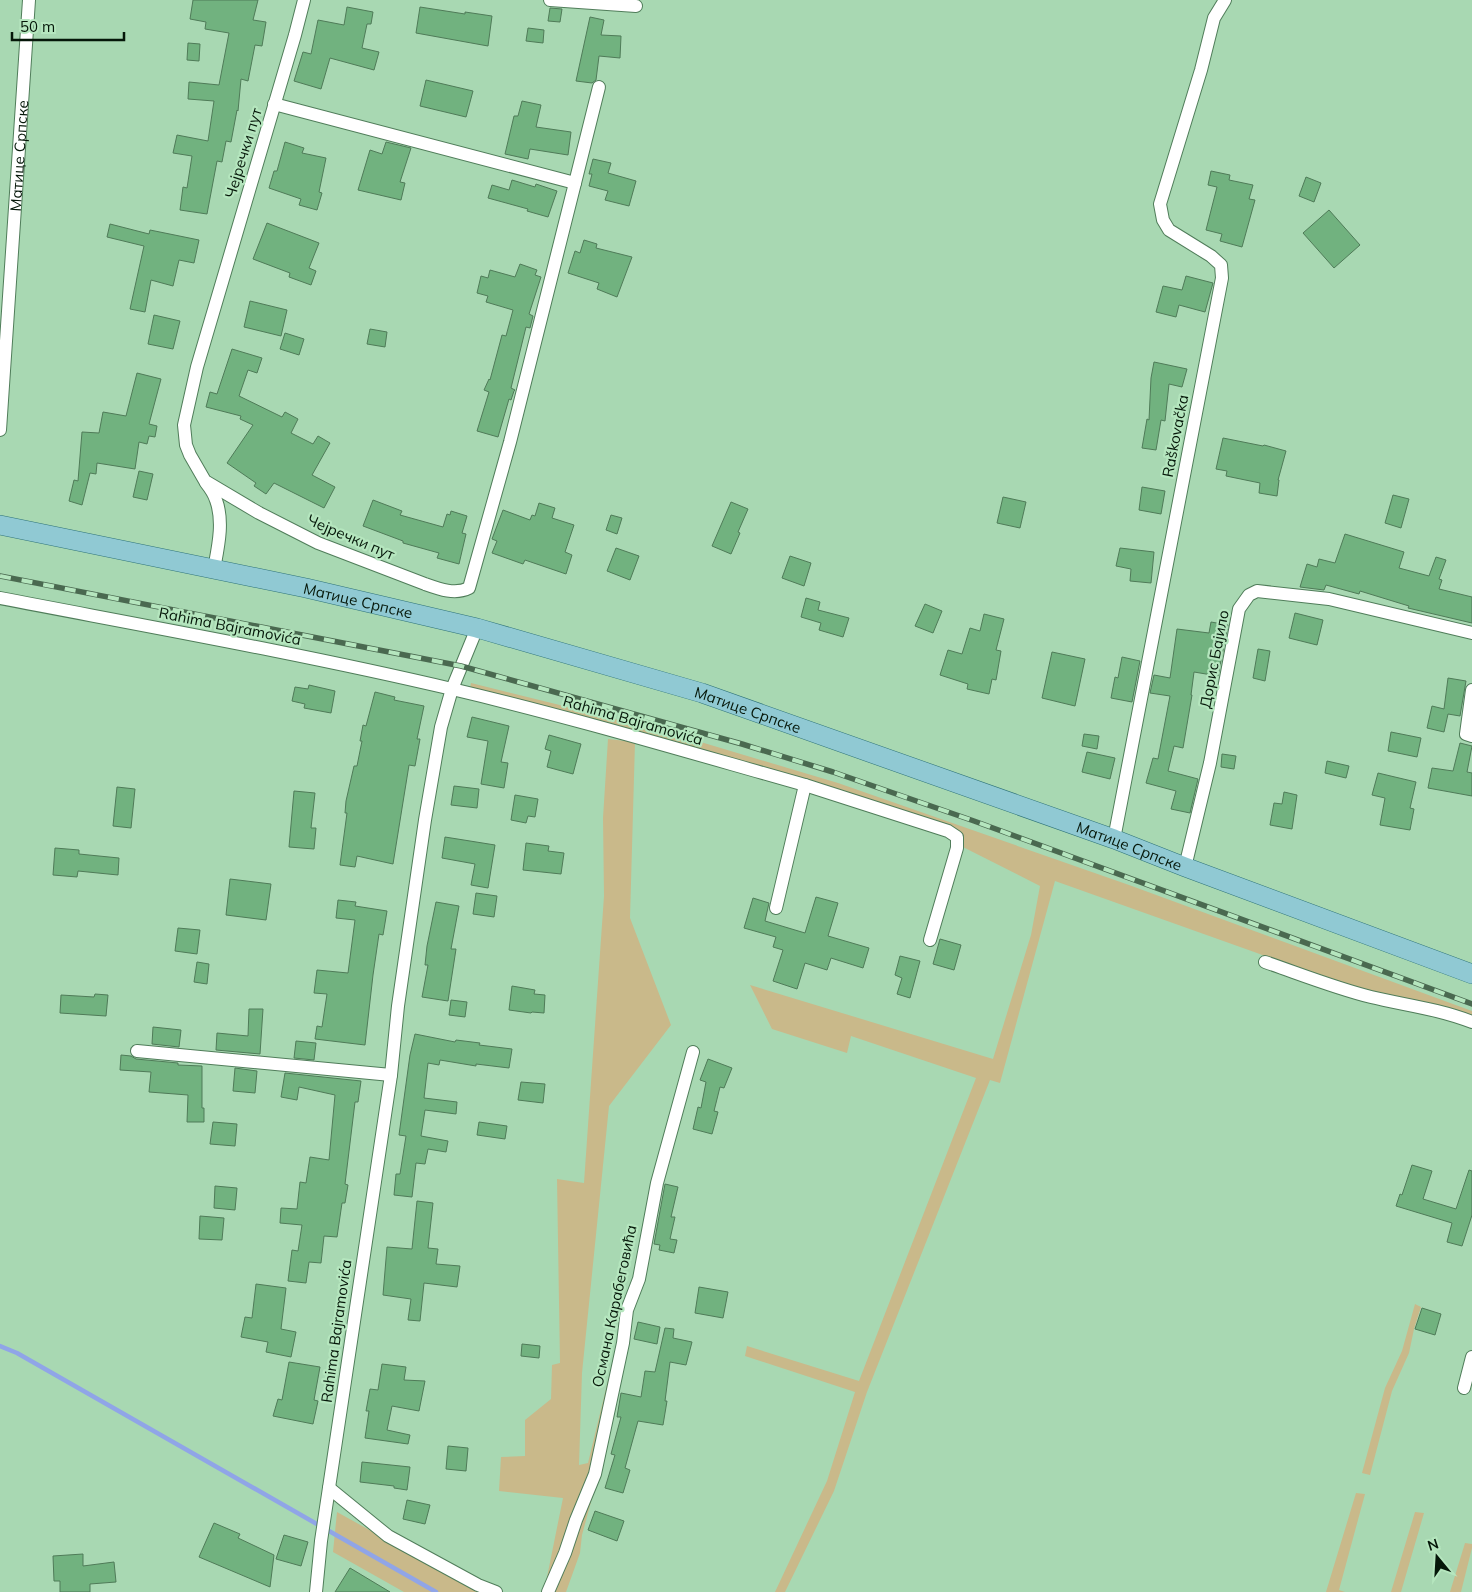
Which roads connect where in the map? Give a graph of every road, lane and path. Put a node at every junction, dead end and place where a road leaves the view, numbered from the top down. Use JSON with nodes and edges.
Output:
{"nodes":[{"id":1,"x":29,"y":0,"type":"edge"},
{"id":2,"x":304,"y":0,"type":"edge"},
{"id":3,"x":550,"y":0,"type":"edge"},
{"id":4,"x":1225,"y":0,"type":"edge"},
{"id":5,"x":636,"y":6,"type":"dead end"},
{"id":6,"x":599,"y":87,"type":"dead end"},
{"id":7,"x":274,"y":104,"type":"junction"},
{"id":8,"x":575,"y":183,"type":"junction"},
{"id":9,"x":0,"y":430,"type":"edge"},
{"id":10,"x":205,"y":481,"type":"junction"},
{"id":11,"x":0,"y":525,"type":"edge"},
{"id":12,"x":214,"y":569,"type":"junction"},
{"id":13,"x":0,"y":598,"type":"edge"},
{"id":14,"x":477,"y":628,"type":"junction"},
{"id":15,"x":1472,"y":633,"type":"edge"},
{"id":16,"x":452,"y":689,"type":"junction"},
{"id":17,"x":1472,"y":690,"type":"edge"},
{"id":18,"x":1472,"y":736,"type":"edge"},
{"id":19,"x":805,"y":785,"type":"junction"},
{"id":20,"x":1114,"y":839,"type":"junction"},
{"id":21,"x":1185,"y":867,"type":"junction"},
{"id":22,"x":776,"y":908,"type":"dead end"},
{"id":23,"x":930,"y":940,"type":"dead end"},
{"id":24,"x":1264,"y":962,"type":"dead end"},
{"id":25,"x":1472,"y":974,"type":"edge"},
{"id":26,"x":1472,"y":1022,"type":"edge"},
{"id":27,"x":137,"y":1051,"type":"dead end"},
{"id":28,"x":693,"y":1052,"type":"dead end"},
{"id":29,"x":391,"y":1075,"type":"junction"},
{"id":30,"x":1472,"y":1357,"type":"edge"},
{"id":31,"x":1464,"y":1388,"type":"dead end"},
{"id":32,"x":329,"y":1488,"type":"junction"},
{"id":33,"x":316,"y":1592,"type":"edge"},
{"id":34,"x":496,"y":1592,"type":"edge"},
{"id":35,"x":548,"y":1592,"type":"edge"}],
"edges":[{"from":1,"to":9,"type":"street","name":"Матице Српске"},
{"from":2,"to":7,"type":"street","name":"Чејречки пут"},
{"from":3,"to":5,"type":"street"},
{"from":4,"to":20,"type":"street","name":"Raškovačka"},
{"from":6,"to":8,"type":"street","name":"Чејречки пут"},
{"from":7,"to":8,"type":"street","name":"Чејречки пут"},
{"from":7,"to":10,"type":"street","name":"Чејречки пут"},
{"from":8,"to":10,"type":"street","name":"Чејречки пут"},
{"from":10,"to":12,"type":"street"},
{"from":11,"to":12,"type":"main road","name":"Матице Српске"},
{"from":12,"to":14,"type":"main road","name":"Матице Српске"},
{"from":13,"to":16,"type":"street","name":"Rahima Bajramovića"},
{"from":14,"to":16,"type":"street","name":"Rahima Bajramovića"},
{"from":14,"to":20,"type":"main road","name":"Матице Српске"},
{"from":15,"to":21,"type":"street","name":"Дорис Бајило"},
{"from":16,"to":19,"type":"street","name":"Rahima Bajramovića"},
{"from":16,"to":29,"type":"street","name":"Rahima Bajramovića"},
{"from":17,"to":18,"type":"street"},
{"from":19,"to":22,"type":"street"},
{"from":19,"to":23,"type":"street","name":"Rahima Bajramovića"},
{"from":20,"to":21,"type":"main road","name":"Матице Српске"},
{"from":21,"to":25,"type":"main road","name":"Матице Српске"},
{"from":24,"to":26,"type":"street"},
{"from":27,"to":29,"type":"street"},
{"from":28,"to":35,"type":"street","name":"Османа Карабеговића"},
{"from":29,"to":32,"type":"street","name":"Rahima Bajramovića"},
{"from":30,"to":31,"type":"street"},
{"from":32,"to":33,"type":"street","name":"Rahima Bajramovića"},
{"from":32,"to":34,"type":"street"}]}
